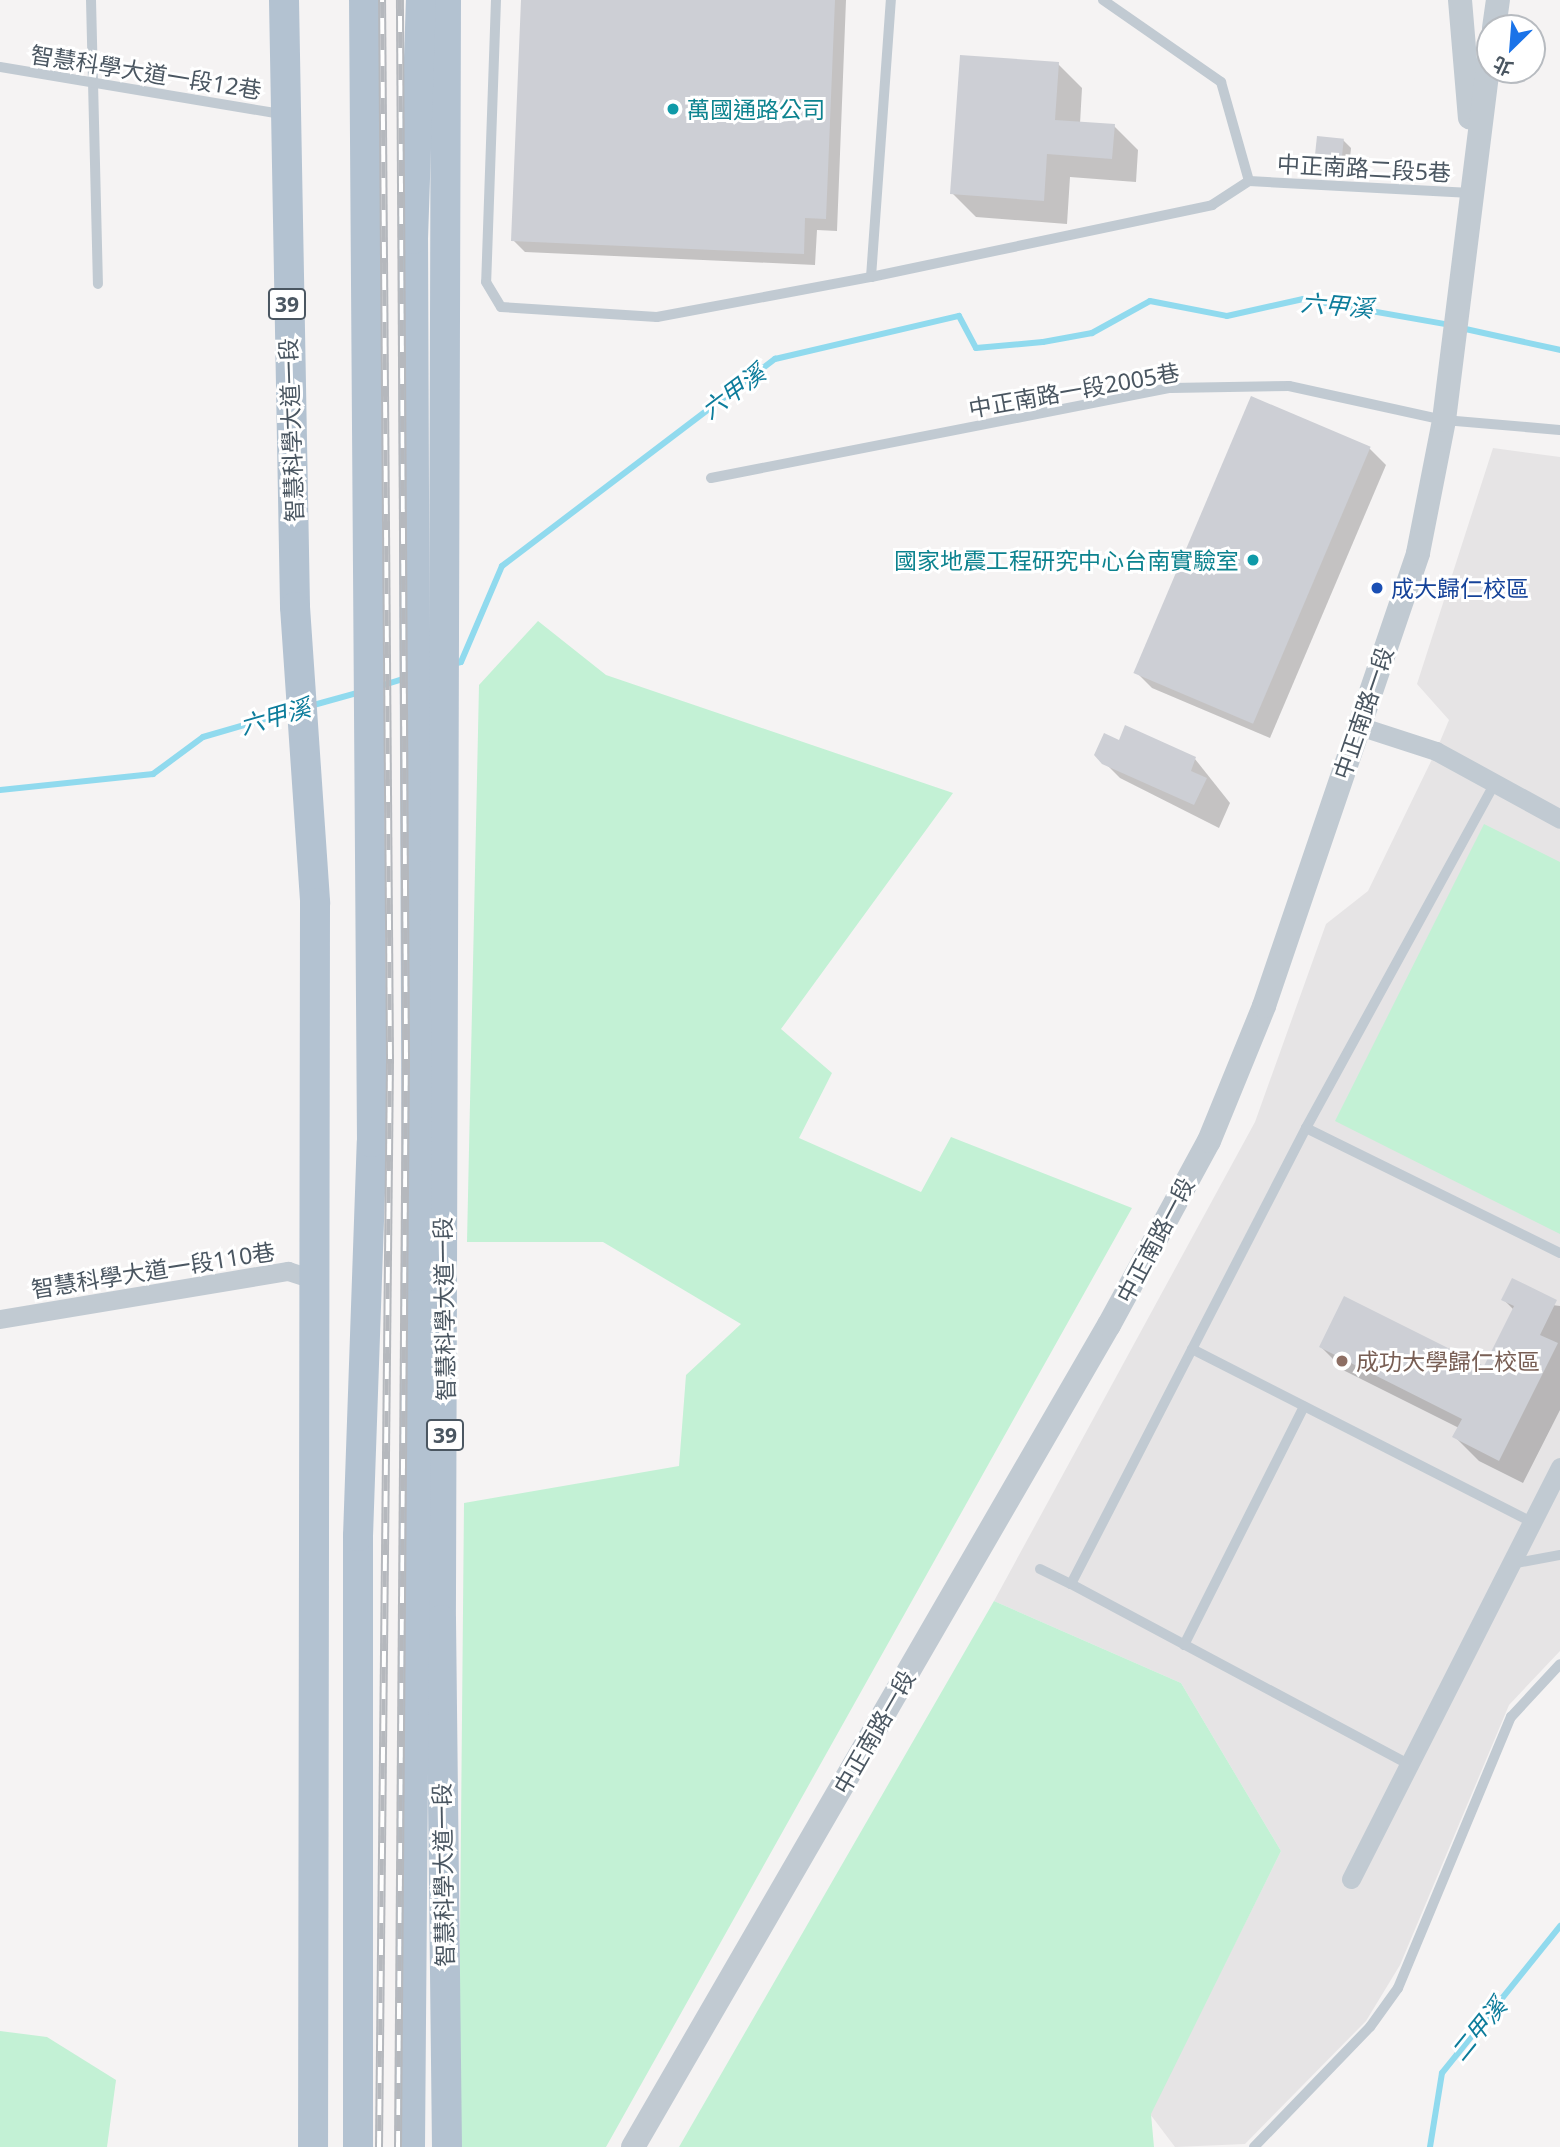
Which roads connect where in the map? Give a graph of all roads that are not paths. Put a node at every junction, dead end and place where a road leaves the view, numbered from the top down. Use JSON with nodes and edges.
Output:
{"nodes":[{"id":1,"x":91,"y":0,"type":"edge"},
{"id":2,"x":284,"y":0,"type":"edge"},
{"id":3,"x":364,"y":0,"type":"edge"},
{"id":4,"x":421,"y":0,"type":"edge"},
{"id":5,"x":446,"y":0,"type":"edge"},
{"id":6,"x":496,"y":0,"type":"edge"},
{"id":7,"x":891,"y":0,"type":"edge"},
{"id":8,"x":1103,"y":0,"type":"edge"},
{"id":9,"x":1460,"y":0,"type":"edge"},
{"id":10,"x":0,"y":67,"type":"edge"},
{"id":11,"x":92,"y":84,"type":"junction"},
{"id":12,"x":1484,"y":84,"type":"edge"},
{"id":13,"x":285,"y":115,"type":"junction"},
{"id":14,"x":1473,"y":150,"type":"junction"},
{"id":15,"x":1249,"y":181,"type":"junction"},
{"id":16,"x":1471,"y":193,"type":"junction"},
{"id":17,"x":413,"y":239,"type":"junction"},
{"id":18,"x":871,"y":277,"type":"junction"},
{"id":19,"x":98,"y":284,"type":"dead end"},
{"id":20,"x":444,"y":400,"type":"junction"},
{"id":21,"x":1444,"y":412,"type":"junction"},
{"id":22,"x":1560,"y":430,"type":"edge"},
{"id":23,"x":711,"y":478,"type":"dead end"},
{"id":24,"x":1359,"y":726,"type":"junction"},
{"id":25,"x":1496,"y":782,"type":"junction"},
{"id":26,"x":1560,"y":819,"type":"edge"},
{"id":27,"x":1306,"y":1128,"type":"junction"},
{"id":28,"x":1560,"y":1253,"type":"edge"},
{"id":29,"x":313,"y":1279,"type":"junction"},
{"id":30,"x":0,"y":1319,"type":"edge"},
{"id":31,"x":1192,"y":1349,"type":"junction"},
{"id":32,"x":1304,"y":1406,"type":"junction"},
{"id":33,"x":1560,"y":1467,"type":"edge"},
{"id":34,"x":1532,"y":1522,"type":"junction"},
{"id":35,"x":1560,"y":1555,"type":"edge"},
{"id":36,"x":1511,"y":1564,"type":"junction"},
{"id":37,"x":1040,"y":1569,"type":"dead end"},
{"id":38,"x":1070,"y":1584,"type":"junction"},
{"id":39,"x":1184,"y":1645,"type":"junction"},
{"id":40,"x":1560,"y":1664,"type":"edge"},
{"id":41,"x":441,"y":1672,"type":"junction"},
{"id":42,"x":1410,"y":1765,"type":"junction"},
{"id":43,"x":416,"y":1790,"type":"junction"},
{"id":44,"x":1351,"y":1880,"type":"dead end"},
{"id":45,"x":313,"y":2147,"type":"edge"},
{"id":46,"x":358,"y":2147,"type":"edge"},
{"id":47,"x":410,"y":2147,"type":"edge"},
{"id":48,"x":447,"y":2147,"type":"edge"},
{"id":49,"x":634,"y":2147,"type":"edge"},
{"id":50,"x":1254,"y":2147,"type":"edge"}],
"edges":[{"from":1,"to":11,"type":"lane"},
{"from":2,"to":13,"type":"main road","name":"智慧科學大道一段","number":"39"},
{"from":3,"to":46,"type":"main road"},
{"from":4,"to":17,"type":"main road","number":"39"},
{"from":5,"to":20,"type":"main road","number":"39"},
{"from":6,"to":18,"type":"lane"},
{"from":7,"to":18,"type":"lane"},
{"from":8,"to":15,"type":"lane","name":"中正南路二段5巷"},
{"from":9,"to":14,"type":"street"},
{"from":10,"to":11,"type":"lane","name":"智慧科學大道一段12巷"},
{"from":11,"to":13,"type":"lane","name":"智慧科學大道一段12巷"},
{"from":11,"to":19,"type":"lane"},
{"from":12,"to":14,"type":"street"},
{"from":13,"to":29,"type":"main road","name":"智慧科學大道一段","number":"39"},
{"from":14,"to":16,"type":"street","name":"中正南路一段"},
{"from":15,"to":16,"type":"lane","name":"中正南路二段5巷"},
{"from":15,"to":18,"type":"lane"},
{"from":16,"to":21,"type":"street","name":"中正南路一段"},
{"from":17,"to":20,"type":"main road"},
{"from":17,"to":43,"type":"main road","name":"智慧科學大道一段","number":"39"},
{"from":20,"to":41,"type":"main road","name":"智慧科學大道一段","number":"39"},
{"from":21,"to":22,"type":"lane","name":"中正南路一段2005巷"},
{"from":21,"to":23,"type":"lane","name":"中正南路一段2005巷"},
{"from":21,"to":24,"type":"street","name":"中正南路一段"},
{"from":24,"to":25,"type":"street"},
{"from":24,"to":49,"type":"street","name":"中正南路一段"},
{"from":25,"to":26,"type":"street"},
{"from":25,"to":27,"type":"lane"},
{"from":27,"to":28,"type":"lane"},
{"from":27,"to":31,"type":"lane"},
{"from":29,"to":30,"type":"street","name":"智慧科學大道一段110巷"},
{"from":29,"to":45,"type":"main road","number":"39"},
{"from":31,"to":32,"type":"lane"},
{"from":31,"to":38,"type":"lane"},
{"from":32,"to":34,"type":"lane"},
{"from":32,"to":39,"type":"lane"},
{"from":33,"to":34,"type":"street"},
{"from":34,"to":36,"type":"street"},
{"from":35,"to":36,"type":"lane"},
{"from":36,"to":42,"type":"street"},
{"from":37,"to":38,"type":"lane"},
{"from":38,"to":39,"type":"lane"},
{"from":39,"to":42,"type":"lane"},
{"from":40,"to":50,"type":"lane"},
{"from":41,"to":43,"type":"main road"},
{"from":41,"to":48,"type":"main road","name":"智慧科學大道一段","number":"39"},
{"from":42,"to":44,"type":"street"},
{"from":43,"to":47,"type":"main road","name":"智慧科學大道一段","number":"39"}]}
